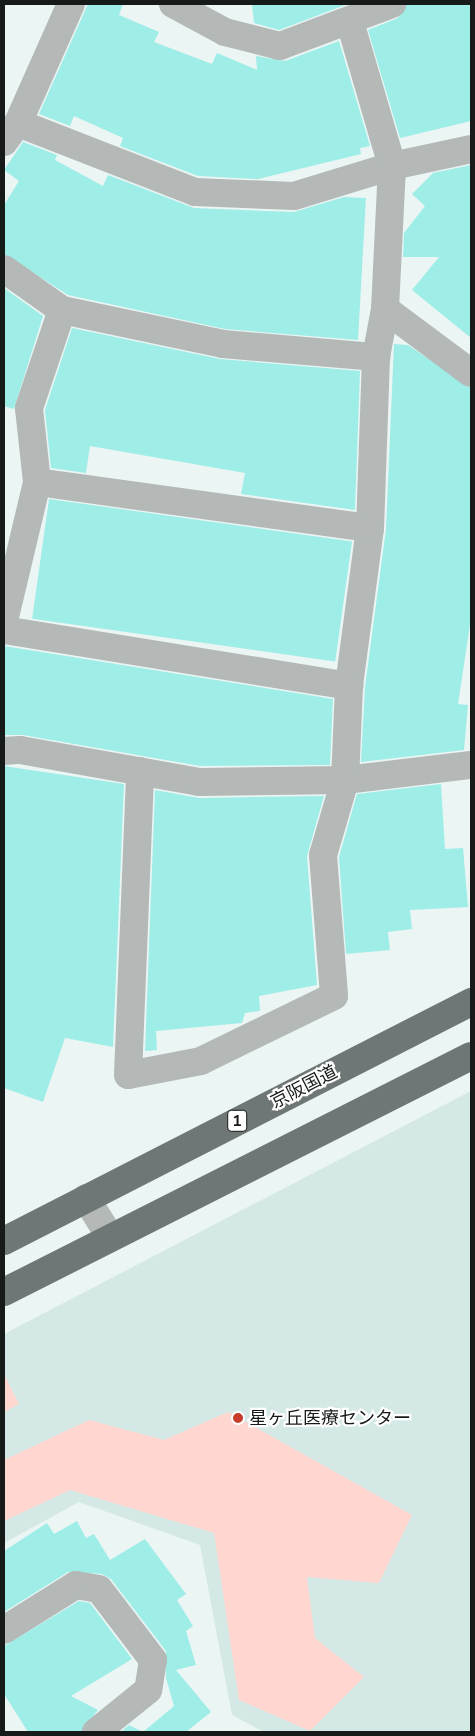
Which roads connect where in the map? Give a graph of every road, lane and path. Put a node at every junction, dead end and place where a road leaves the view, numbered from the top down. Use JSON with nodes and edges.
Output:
{"nodes":[{"id":1,"x":71,"y":4,"type":"edge"},
{"id":2,"x":173,"y":4,"type":"edge"},
{"id":3,"x":392,"y":4,"type":"edge"},
{"id":4,"x":350,"y":22,"type":"junction"},
{"id":5,"x":11,"y":132,"type":"edge"},
{"id":6,"x":471,"y":149,"type":"edge"},
{"id":7,"x":392,"y":166,"type":"junction"},
{"id":8,"x":4,"y":269,"type":"edge"},
{"id":9,"x":385,"y":309,"type":"junction"},
{"id":10,"x":62,"y":310,"type":"junction"},
{"id":11,"x":376,"y":357,"type":"junction"},
{"id":12,"x":471,"y":373,"type":"edge"},
{"id":13,"x":37,"y":482,"type":"junction"},
{"id":14,"x":370,"y":528,"type":"junction"},
{"id":15,"x":4,"y":621,"type":"edge"},
{"id":16,"x":4,"y":630,"type":"edge"},
{"id":17,"x":349,"y":686,"type":"junction"},
{"id":18,"x":4,"y":751,"type":"edge"},
{"id":19,"x":471,"y":765,"type":"edge"},
{"id":20,"x":140,"y":771,"type":"junction"},
{"id":21,"x":345,"y":780,"type":"junction"},
{"id":22,"x":471,"y":1002,"type":"edge"},
{"id":23,"x":471,"y":1056,"type":"edge"},
{"id":24,"x":86,"y":1198,"type":"junction"},
{"id":25,"x":110,"y":1237,"type":"junction"},
{"id":26,"x":4,"y":1241,"type":"edge"},
{"id":27,"x":4,"y":1292,"type":"edge"},
{"id":28,"x":4,"y":1630,"type":"edge"},
{"id":29,"x":96,"y":1732,"type":"edge"}],
"edges":[{"from":1,"to":5,"type":"street"},
{"from":2,"to":4,"type":"street"},
{"from":3,"to":4,"type":"street"},
{"from":4,"to":7,"type":"street"},
{"from":5,"to":7,"type":"street"},
{"from":6,"to":7,"type":"street"},
{"from":7,"to":9,"type":"street"},
{"from":8,"to":10,"type":"street"},
{"from":9,"to":11,"type":"street"},
{"from":9,"to":12,"type":"street"},
{"from":10,"to":11,"type":"street"},
{"from":10,"to":13,"type":"street"},
{"from":11,"to":14,"type":"street"},
{"from":13,"to":14,"type":"street"},
{"from":13,"to":15,"type":"street"},
{"from":14,"to":17,"type":"street"},
{"from":16,"to":17,"type":"street"},
{"from":17,"to":21,"type":"street"},
{"from":18,"to":20,"type":"street"},
{"from":19,"to":21,"type":"street"},
{"from":20,"to":21,"type":"street"},
{"from":20,"to":21,"type":"street"},
{"from":22,"to":24,"type":"highway","name":"京阪国道","number":"1"},
{"from":23,"to":25,"type":"highway"},
{"from":24,"to":25,"type":"street"},
{"from":24,"to":26,"type":"highway","name":"京阪国道","number":"1"},
{"from":25,"to":27,"type":"highway"},
{"from":28,"to":29,"type":"street"}]}
